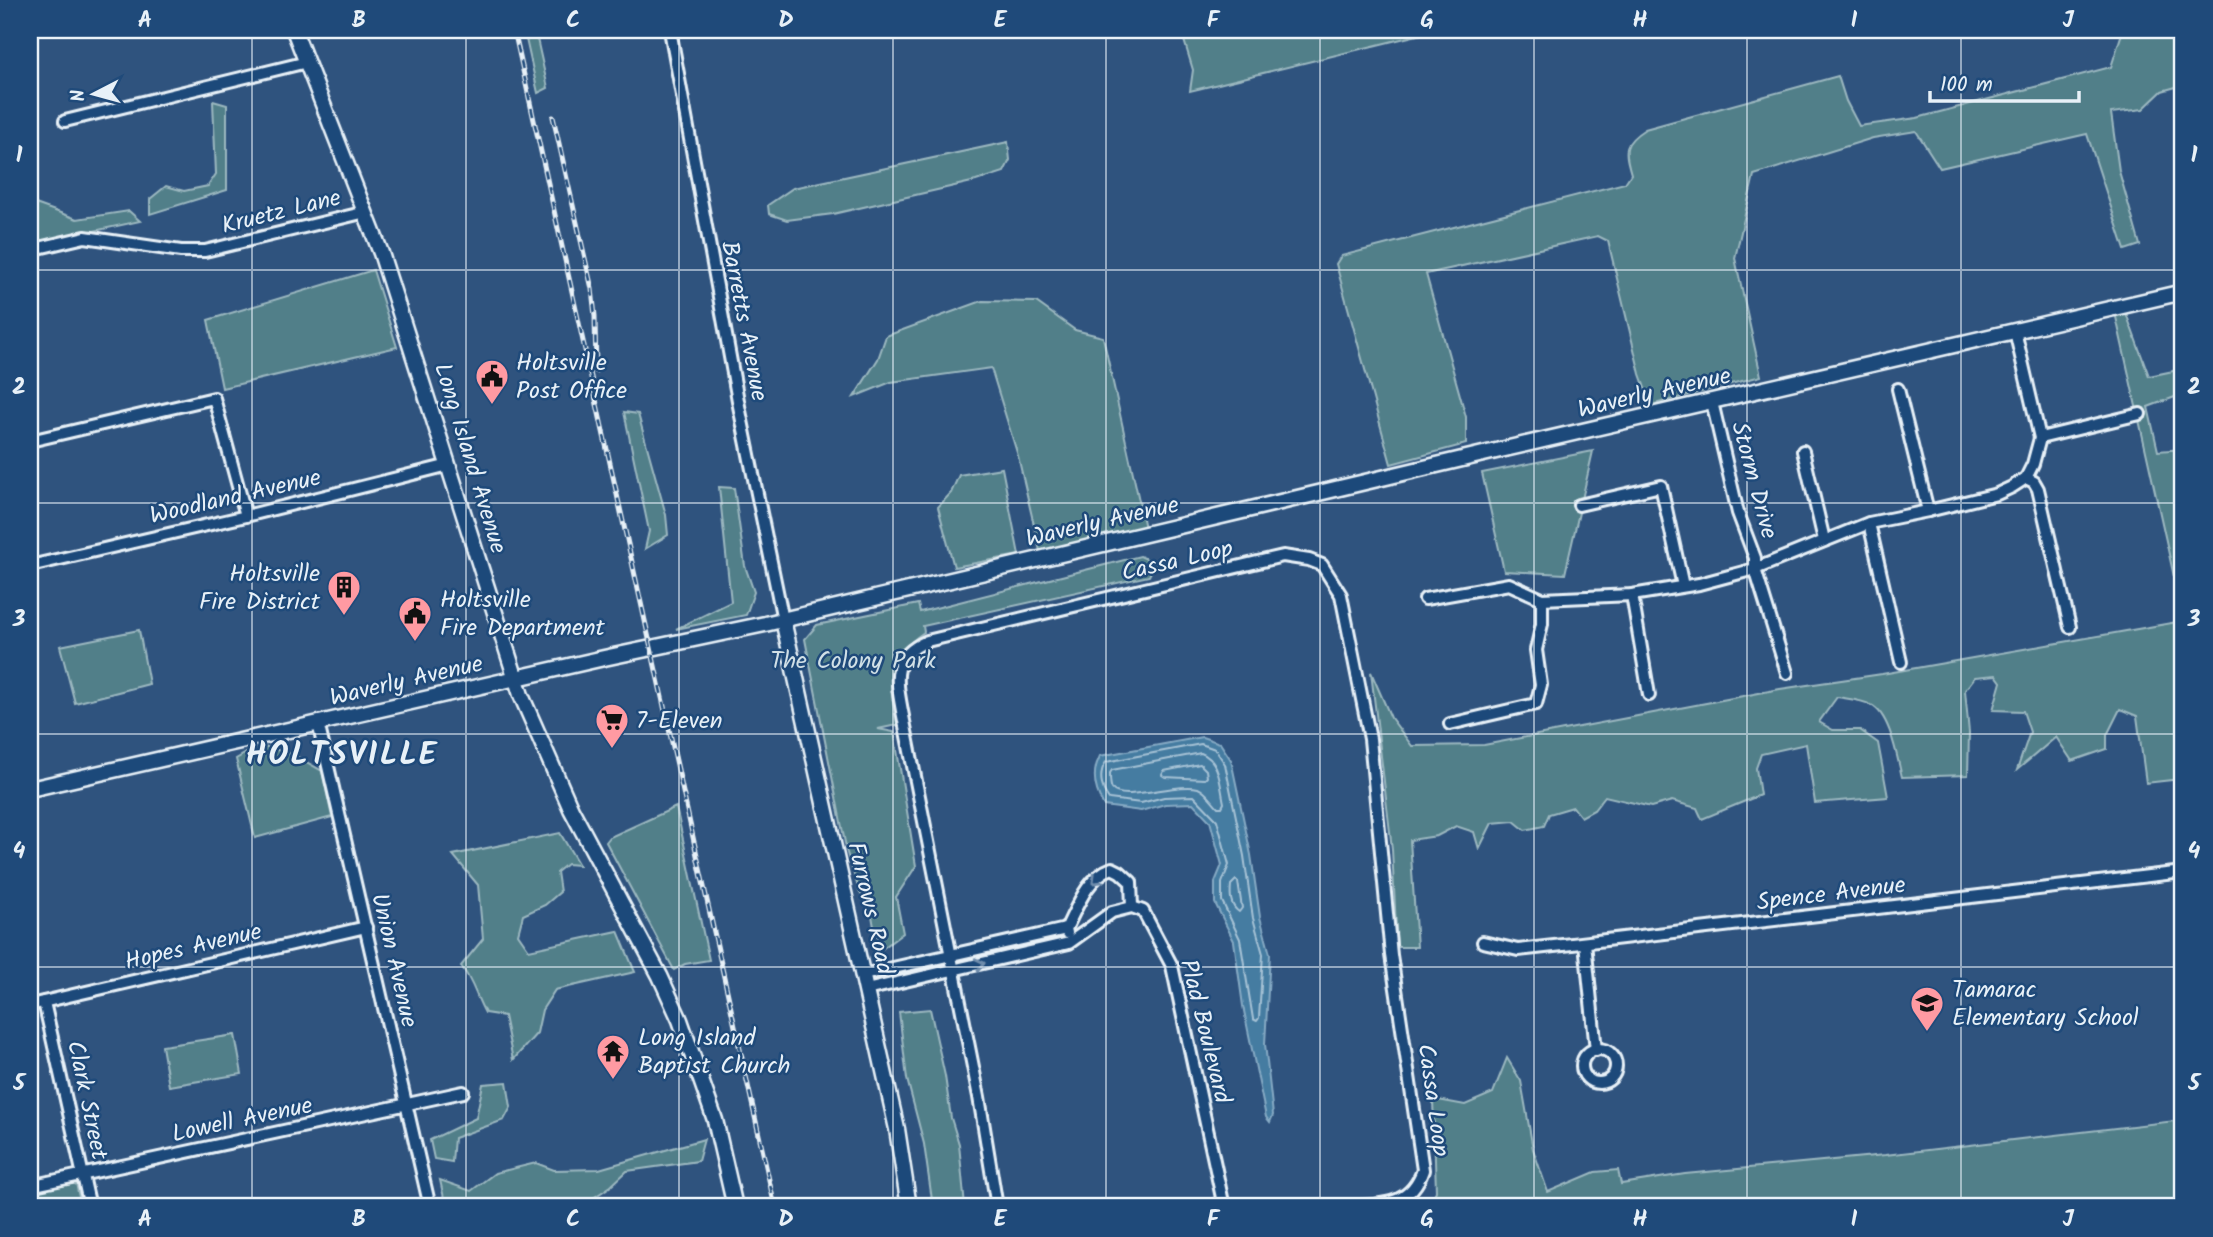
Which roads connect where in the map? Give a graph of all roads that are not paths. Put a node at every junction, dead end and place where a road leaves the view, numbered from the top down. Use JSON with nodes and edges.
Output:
{"nodes":[{"id":1,"x":294,"y":30,"type":"edge"},
{"id":2,"x":670,"y":30,"type":"edge"},
{"id":3,"x":307,"y":62,"type":"junction"},
{"id":4,"x":65,"y":121,"type":"dead end"},
{"id":5,"x":366,"y":212,"type":"junction"},
{"id":6,"x":30,"y":250,"type":"edge"},
{"id":7,"x":2183,"y":292,"type":"edge"},
{"id":8,"x":2015,"y":331,"type":"junction"},
{"id":9,"x":1898,"y":389,"type":"dead end"},
{"id":10,"x":1712,"y":402,"type":"junction"},
{"id":11,"x":2140,"y":414,"type":"dead end"},
{"id":12,"x":2040,"y":438,"type":"junction"},
{"id":13,"x":30,"y":441,"type":"edge"},
{"id":14,"x":1803,"y":451,"type":"dead end"},
{"id":15,"x":449,"y":465,"type":"junction"},
{"id":16,"x":2026,"y":478,"type":"junction"},
{"id":17,"x":1579,"y":505,"type":"dead end"},
{"id":18,"x":1928,"y":512,"type":"junction"},
{"id":19,"x":246,"y":516,"type":"junction"},
{"id":20,"x":1869,"y":523,"type":"junction"},
{"id":21,"x":1824,"y":540,"type":"junction"},
{"id":22,"x":30,"y":566,"type":"edge"},
{"id":23,"x":1755,"y":569,"type":"junction"},
{"id":24,"x":1683,"y":586,"type":"junction"},
{"id":25,"x":1632,"y":595,"type":"junction"},
{"id":26,"x":1425,"y":599,"type":"dead end"},
{"id":27,"x":1542,"y":599,"type":"junction"},
{"id":28,"x":783,"y":620,"type":"junction"},
{"id":29,"x":2070,"y":628,"type":"dead end"},
{"id":30,"x":1901,"y":662,"type":"dead end"},
{"id":31,"x":1787,"y":673,"type":"dead end"},
{"id":32,"x":516,"y":679,"type":"junction"},
{"id":33,"x":1649,"y":695,"type":"dead end"},
{"id":34,"x":318,"y":723,"type":"junction"},
{"id":35,"x":1450,"y":724,"type":"dead end"},
{"id":36,"x":30,"y":789,"type":"edge"},
{"id":37,"x":2183,"y":872,"type":"edge"},
{"id":38,"x":1132,"y":907,"type":"junction"},
{"id":39,"x":366,"y":928,"type":"junction"},
{"id":40,"x":1066,"y":929,"type":"junction"},
{"id":41,"x":1483,"y":942,"type":"dead end"},
{"id":42,"x":1069,"y":943,"type":"junction"},
{"id":43,"x":1585,"y":943,"type":"junction"},
{"id":44,"x":950,"y":955,"type":"junction"},
{"id":45,"x":954,"y":971,"type":"junction"},
{"id":46,"x":862,"y":975,"type":"junction"},
{"id":47,"x":866,"y":990,"type":"junction"},
{"id":48,"x":44,"y":1002,"type":"junction"},
{"id":49,"x":30,"y":1005,"type":"edge"},
{"id":50,"x":1596,"y":1050,"type":"dead end"},
{"id":51,"x":463,"y":1092,"type":"dead end"},
{"id":52,"x":407,"y":1105,"type":"junction"},
{"id":53,"x":82,"y":1174,"type":"junction"},
{"id":54,"x":30,"y":1186,"type":"edge"},
{"id":55,"x":90,"y":1207,"type":"edge"},
{"id":56,"x":430,"y":1207,"type":"edge"},
{"id":57,"x":735,"y":1207,"type":"edge"},
{"id":58,"x":909,"y":1207,"type":"edge"},
{"id":59,"x":997,"y":1207,"type":"edge"},
{"id":60,"x":1224,"y":1207,"type":"edge"},
{"id":61,"x":1348,"y":1207,"type":"edge"}],
"edges":[{"from":1,"to":3,"type":"street","name":"Long Island Avenue"},
{"from":2,"to":28,"type":"street","name":"Barretts Avenue"},
{"from":3,"to":4,"type":"street"},
{"from":3,"to":5,"type":"street","name":"Long Island Avenue"},
{"from":5,"to":6,"type":"street","name":"Kruetz Lane"},
{"from":5,"to":15,"type":"street","name":"Long Island Avenue"},
{"from":7,"to":8,"type":"street","name":"Waverly Avenue"},
{"from":8,"to":10,"type":"street","name":"Waverly Avenue"},
{"from":8,"to":12,"type":"street"},
{"from":9,"to":18,"type":"street"},
{"from":10,"to":23,"type":"street","name":"Storm Drive"},
{"from":10,"to":28,"type":"street","name":"Waverly Avenue"},
{"from":11,"to":12,"type":"street"},
{"from":12,"to":16,"type":"street"},
{"from":13,"to":19,"type":"street"},
{"from":14,"to":21,"type":"street","name":"Storm Drive"},
{"from":15,"to":19,"type":"street","name":"Woodland Avenue"},
{"from":15,"to":32,"type":"street","name":"Long Island Avenue"},
{"from":16,"to":18,"type":"street","name":"Storm Drive"},
{"from":16,"to":29,"type":"street"},
{"from":17,"to":24,"type":"street"},
{"from":18,"to":20,"type":"street","name":"Storm Drive"},
{"from":19,"to":22,"type":"street","name":"Woodland Avenue"},
{"from":20,"to":21,"type":"street","name":"Storm Drive"},
{"from":20,"to":30,"type":"street"},
{"from":21,"to":23,"type":"street","name":"Storm Drive"},
{"from":23,"to":24,"type":"street","name":"Storm Drive"},
{"from":23,"to":31,"type":"street","name":"Storm Drive"},
{"from":24,"to":25,"type":"street","name":"Storm Drive"},
{"from":25,"to":27,"type":"street","name":"Storm Drive"},
{"from":25,"to":33,"type":"street"},
{"from":26,"to":27,"type":"street","name":"Storm Drive"},
{"from":27,"to":35,"type":"street"},
{"from":28,"to":32,"type":"street","name":"Waverly Avenue"},
{"from":28,"to":46,"type":"street","name":"Furrows Road"},
{"from":32,"to":34,"type":"street","name":"Waverly Avenue"},
{"from":32,"to":57,"type":"street","name":"Long Island Avenue"},
{"from":34,"to":36,"type":"street","name":"Waverly Avenue"},
{"from":34,"to":39,"type":"street","name":"Union Avenue"},
{"from":37,"to":43,"type":"street","name":"Spence Avenue"},
{"from":38,"to":40,"type":"street","one_way":true},
{"from":38,"to":42,"type":"street"},
{"from":38,"to":60,"type":"street","name":"Plad Boulevard"},
{"from":39,"to":48,"type":"street","name":"Hopes Avenue"},
{"from":39,"to":52,"type":"street","name":"Union Avenue"},
{"from":40,"to":42,"type":"street"},
{"from":40,"to":44,"type":"street"},
{"from":41,"to":43,"type":"street","name":"Spence Avenue"},
{"from":45,"to":42,"type":"street","one_way":true},
{"from":43,"to":50,"type":"street"},
{"from":44,"to":45,"type":"street","name":"Cassa Loop"},
{"from":44,"to":46,"type":"street"},
{"from":44,"to":61,"type":"street","name":"Cassa Loop"},
{"from":45,"to":47,"type":"street"},
{"from":45,"to":59,"type":"street","name":"Cassa Loop"},
{"from":46,"to":47,"type":"street","name":"Furrows Road"},
{"from":47,"to":58,"type":"street","name":"Furrows Road"},
{"from":48,"to":49,"type":"street","name":"Hopes Avenue"},
{"from":48,"to":53,"type":"street","name":"Clark Street"},
{"from":51,"to":52,"type":"street","name":"Lowell Avenue"},
{"from":52,"to":53,"type":"street","name":"Lowell Avenue"},
{"from":52,"to":56,"type":"street","name":"Union Avenue"},
{"from":53,"to":54,"type":"street","name":"Lowell Avenue"},
{"from":53,"to":55,"type":"street","name":"Clark Street"}]}
